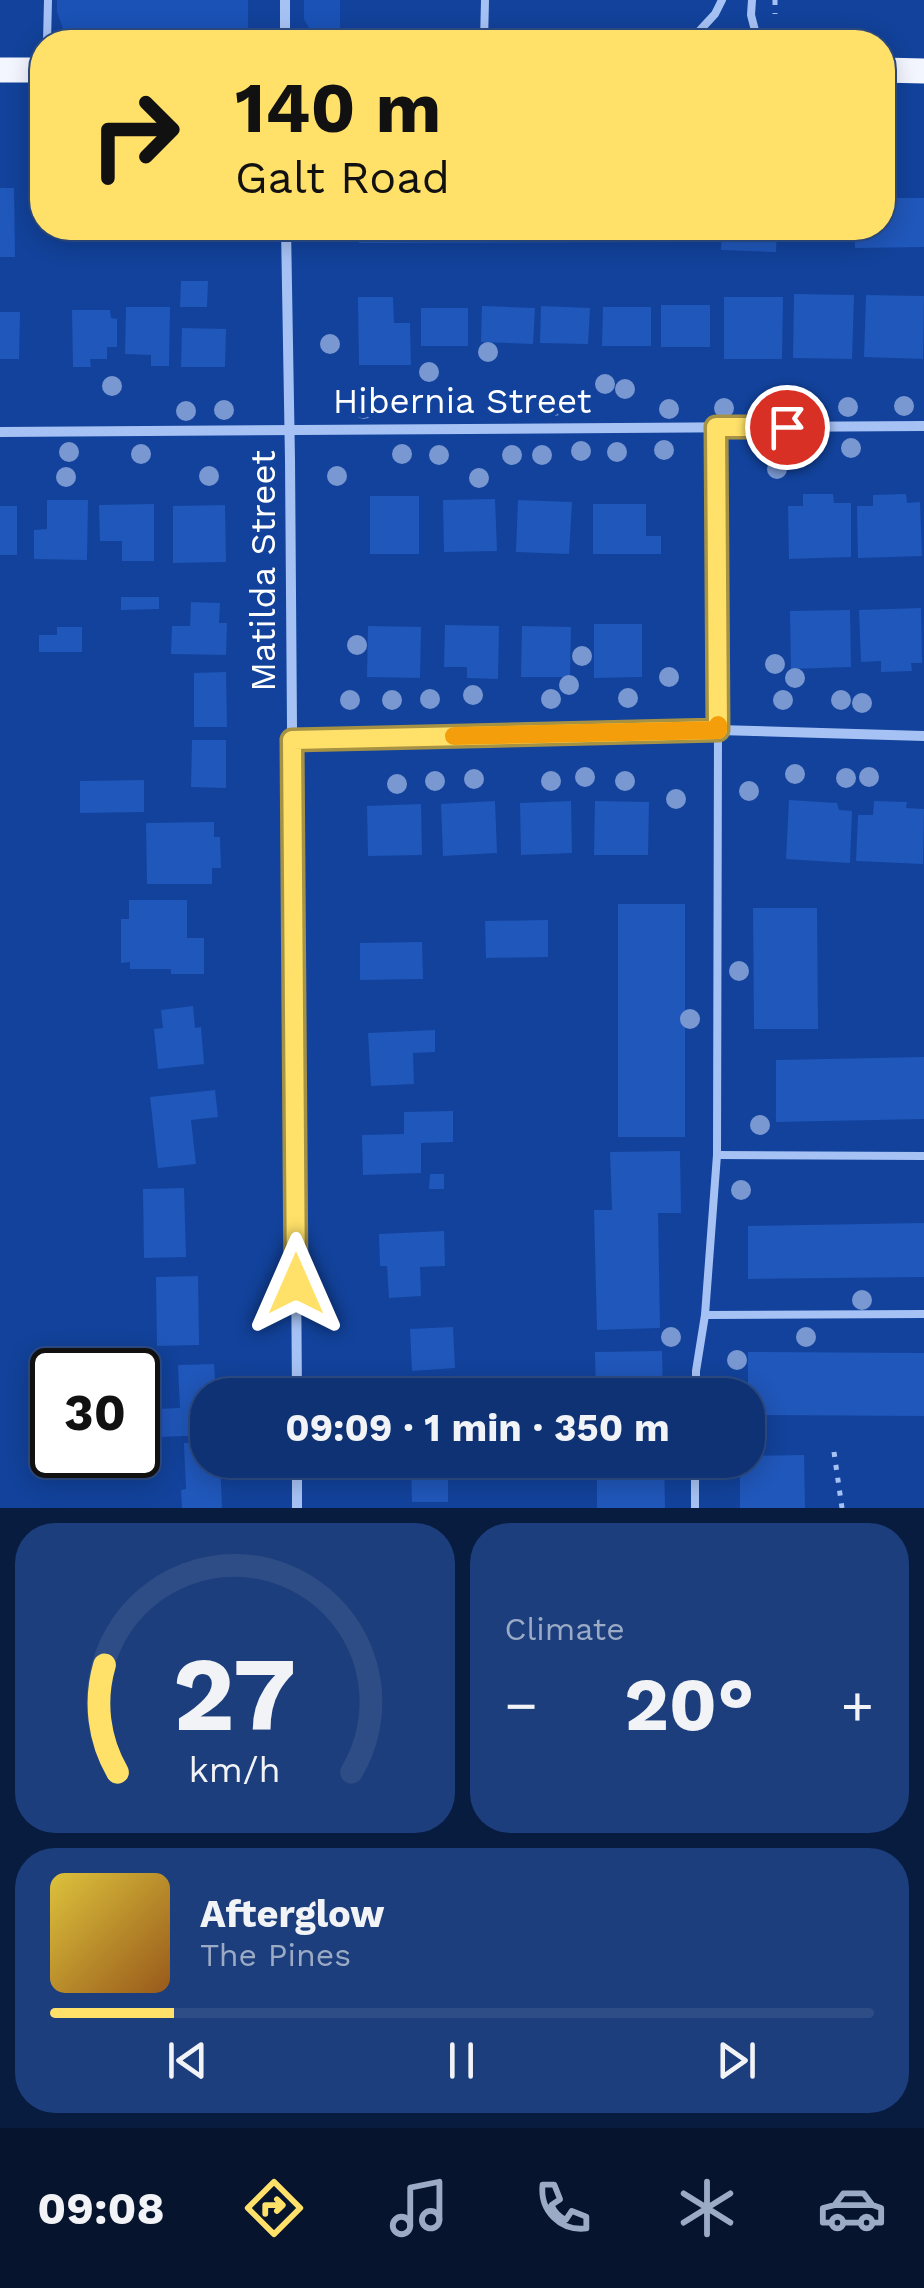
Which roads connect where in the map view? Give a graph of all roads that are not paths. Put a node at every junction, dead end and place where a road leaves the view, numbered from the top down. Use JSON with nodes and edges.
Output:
{"nodes":[{"id":1,"x":48,"y":0,"type":"edge"},
{"id":2,"x":285,"y":0,"type":"edge"},
{"id":3,"x":485,"y":0,"type":"edge"},
{"id":4,"x":722,"y":0,"type":"edge"},
{"id":5,"x":752,"y":0,"type":"edge"},
{"id":6,"x":47,"y":30,"type":"edge"},
{"id":7,"x":285,"y":30,"type":"edge"},
{"id":8,"x":484,"y":30,"type":"edge"},
{"id":9,"x":700,"y":30,"type":"edge"},
{"id":10,"x":755,"y":30,"type":"edge"},
{"id":11,"x":0,"y":70,"type":"edge"},
{"id":12,"x":30,"y":70,"type":"edge"},
{"id":13,"x":895,"y":70,"type":"edge"},
{"id":14,"x":924,"y":70,"type":"edge"},
{"id":15,"x":286,"y":240,"type":"edge"},
{"id":16,"x":924,"y":426,"type":"edge"},
{"id":17,"x":716,"y":427,"type":"junction"},
{"id":18,"x":289,"y":430,"type":"junction"},
{"id":19,"x":0,"y":432,"type":"edge"},
{"id":20,"x":718,"y":730,"type":"junction"},
{"id":21,"x":924,"y":736,"type":"edge"},
{"id":22,"x":292,"y":740,"type":"junction"},
{"id":23,"x":717,"y":1156,"type":"junction"},
{"id":24,"x":924,"y":1156,"type":"edge"},
{"id":25,"x":924,"y":1314,"type":"edge"},
{"id":26,"x":705,"y":1315,"type":"junction"},
{"id":27,"x":296,"y":1378,"type":"edge"},
{"id":28,"x":696,"y":1378,"type":"edge"},
{"id":29,"x":297,"y":1478,"type":"edge"},
{"id":30,"x":695,"y":1478,"type":"edge"},
{"id":31,"x":297,"y":1508,"type":"edge"},
{"id":32,"x":696,"y":1508,"type":"edge"}],
"edges":[{"from":1,"to":6,"type":"lane"},
{"from":2,"to":7,"type":"street"},
{"from":3,"to":8,"type":"lane"},
{"from":4,"to":9,"type":"lane"},
{"from":5,"to":10,"type":"lane"},
{"from":11,"to":12,"type":"main road"},
{"from":13,"to":14,"type":"main road"},
{"from":15,"to":18,"type":"street","name":"Matilda Street"},
{"from":16,"to":17,"type":"street","name":"Hibernia Street"},
{"from":17,"to":18,"type":"street","name":"Hibernia Street"},
{"from":17,"to":20,"type":"street"},
{"from":18,"to":19,"type":"street","name":"Hibernia Street"},
{"from":18,"to":22,"type":"street","name":"Matilda Street"},
{"from":20,"to":21,"type":"street"},
{"from":20,"to":22,"type":"street"},
{"from":20,"to":23,"type":"lane"},
{"from":22,"to":27,"type":"street","name":"Matilda Street"},
{"from":23,"to":24,"type":"lane"},
{"from":23,"to":26,"type":"lane"},
{"from":25,"to":26,"type":"lane"},
{"from":26,"to":28,"type":"lane"},
{"from":29,"to":31,"type":"street"},
{"from":30,"to":32,"type":"lane"}]}
